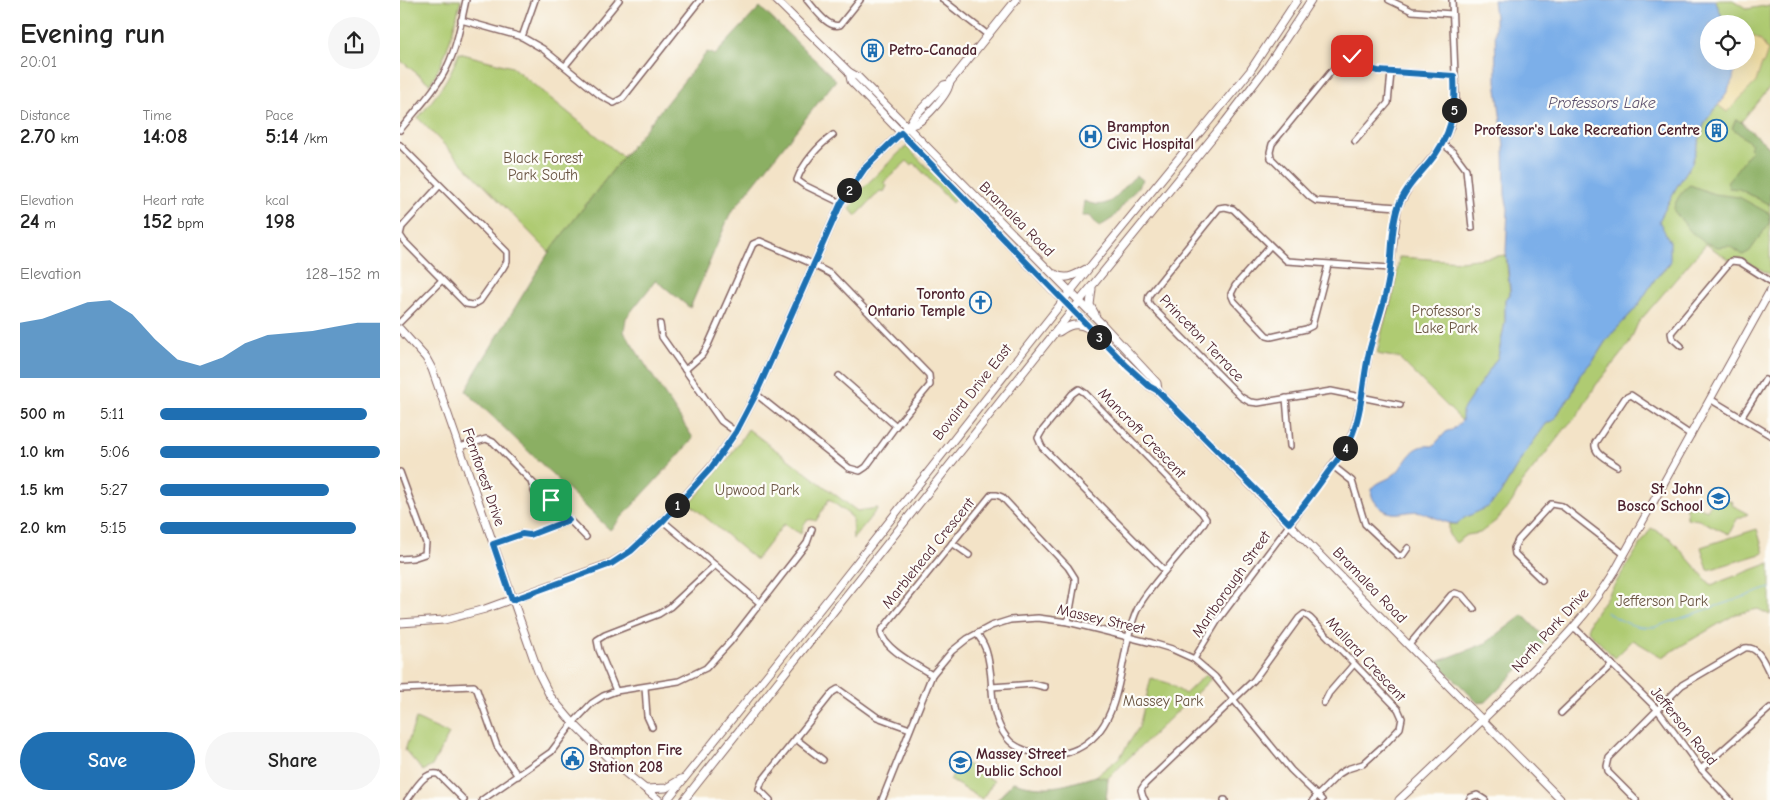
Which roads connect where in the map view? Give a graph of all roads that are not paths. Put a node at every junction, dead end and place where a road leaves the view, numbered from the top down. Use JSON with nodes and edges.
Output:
{"nodes":[{"id":1,"x":466,"y":0,"type":"edge"},
{"id":2,"x":535,"y":0,"type":"edge"},
{"id":3,"x":618,"y":0,"type":"edge"},
{"id":4,"x":700,"y":0,"type":"edge"},
{"id":5,"x":776,"y":0,"type":"edge"},
{"id":6,"x":807,"y":0,"type":"edge"},
{"id":7,"x":860,"y":0,"type":"edge"},
{"id":8,"x":943,"y":0,"type":"edge"},
{"id":9,"x":1016,"y":0,"type":"edge"},
{"id":10,"x":1297,"y":0,"type":"edge"},
{"id":11,"x":1311,"y":0,"type":"edge"},
{"id":12,"x":1389,"y":0,"type":"edge"},
{"id":13,"x":1452,"y":0,"type":"edge"},
{"id":14,"x":1452,"y":14,"type":"junction"},
{"id":15,"x":461,"y":20,"type":"junction"},
{"id":16,"x":988,"y":35,"type":"junction"},
{"id":17,"x":522,"y":37,"type":"junction"},
{"id":18,"x":565,"y":66,"type":"junction"},
{"id":19,"x":848,"y":72,"type":"junction"},
{"id":20,"x":1391,"y":73,"type":"junction"},
{"id":21,"x":1454,"y":76,"type":"junction"},
{"id":22,"x":908,"y":126,"type":"junction"},
{"id":23,"x":400,"y":130,"type":"edge"},
{"id":24,"x":901,"y":133,"type":"junction"},
{"id":25,"x":833,"y":136,"type":"dead end"},
{"id":26,"x":1355,"y":141,"type":"dead end"},
{"id":27,"x":1443,"y":144,"type":"junction"},
{"id":28,"x":400,"y":145,"type":"edge"},
{"id":29,"x":440,"y":185,"type":"junction"},
{"id":30,"x":841,"y":203,"type":"junction"},
{"id":31,"x":1398,"y":206,"type":"junction"},
{"id":32,"x":1472,"y":228,"type":"dead end"},
{"id":33,"x":1270,"y":246,"type":"junction"},
{"id":34,"x":814,"y":265,"type":"junction"},
{"id":35,"x":1328,"y":265,"type":"junction"},
{"id":36,"x":1089,"y":268,"type":"junction"},
{"id":37,"x":1390,"y":268,"type":"junction"},
{"id":38,"x":1052,"y":273,"type":"junction"},
{"id":39,"x":442,"y":280,"type":"junction"},
{"id":40,"x":1770,"y":281,"type":"edge"},
{"id":41,"x":1092,"y":285,"type":"junction"},
{"id":42,"x":1770,"y":291,"type":"edge"},
{"id":43,"x":1070,"y":292,"type":"junction"},
{"id":44,"x":1063,"y":300,"type":"junction"},
{"id":45,"x":1080,"y":302,"type":"junction"},
{"id":46,"x":1073,"y":310,"type":"junction"},
{"id":47,"x":400,"y":322,"type":"edge"},
{"id":48,"x":660,"y":324,"type":"dead end"},
{"id":49,"x":1103,"y":325,"type":"junction"},
{"id":50,"x":400,"y":329,"type":"edge"},
{"id":51,"x":1091,"y":329,"type":"junction"},
{"id":52,"x":1052,"y":337,"type":"junction"},
{"id":53,"x":1681,"y":346,"type":"dead end"},
{"id":54,"x":686,"y":370,"type":"junction"},
{"id":55,"x":839,"y":376,"type":"dead end"},
{"id":56,"x":1765,"y":380,"type":"dead end"},
{"id":57,"x":1158,"y":391,"type":"junction"},
{"id":58,"x":756,"y":394,"type":"junction"},
{"id":59,"x":1362,"y":397,"type":"junction"},
{"id":60,"x":1286,"y":398,"type":"junction"},
{"id":61,"x":1710,"y":398,"type":"junction"},
{"id":62,"x":1400,"y":405,"type":"dead end"},
{"id":63,"x":1741,"y":418,"type":"junction"},
{"id":64,"x":896,"y":426,"type":"junction"},
{"id":65,"x":736,"y":432,"type":"junction"},
{"id":66,"x":1691,"y":435,"type":"junction"},
{"id":67,"x":1770,"y":435,"type":"edge"},
{"id":68,"x":1290,"y":446,"type":"dead end"},
{"id":69,"x":460,"y":447,"type":"junction"},
{"id":70,"x":1333,"y":466,"type":"junction"},
{"id":71,"x":1617,"y":466,"type":"dead end"},
{"id":72,"x":400,"y":472,"type":"edge"},
{"id":73,"x":569,"y":520,"type":"junction"},
{"id":74,"x":663,"y":521,"type":"junction"},
{"id":75,"x":1289,"y":523,"type":"junction"},
{"id":76,"x":812,"y":529,"type":"dead end"},
{"id":77,"x":586,"y":537,"type":"dead end"},
{"id":78,"x":952,"y":543,"type":"junction"},
{"id":79,"x":493,"y":544,"type":"junction"},
{"id":80,"x":1408,"y":548,"type":"dead end"},
{"id":81,"x":1624,"y":554,"type":"junction"},
{"id":82,"x":969,"y":555,"type":"dead end"},
{"id":83,"x":400,"y":559,"type":"edge"},
{"id":84,"x":715,"y":565,"type":"junction"},
{"id":85,"x":1165,"y":571,"type":"junction"},
{"id":86,"x":1542,"y":580,"type":"dead end"},
{"id":87,"x":512,"y":600,"type":"junction"},
{"id":88,"x":760,"y":603,"type":"junction"},
{"id":89,"x":1474,"y":609,"type":"dead end"},
{"id":90,"x":1068,"y":622,"type":"junction"},
{"id":91,"x":400,"y":623,"type":"edge"},
{"id":92,"x":1574,"y":627,"type":"junction"},
{"id":93,"x":977,"y":634,"type":"junction"},
{"id":94,"x":1129,"y":637,"type":"junction"},
{"id":95,"x":1409,"y":645,"type":"junction"},
{"id":96,"x":1194,"y":659,"type":"junction"},
{"id":97,"x":1354,"y":664,"type":"junction"},
{"id":98,"x":1612,"y":664,"type":"junction"},
{"id":99,"x":1770,"y":674,"type":"edge"},
{"id":100,"x":932,"y":675,"type":"junction"},
{"id":101,"x":645,"y":687,"type":"junction"},
{"id":102,"x":991,"y":687,"type":"junction"},
{"id":103,"x":1045,"y":687,"type":"dead end"},
{"id":104,"x":400,"y":689,"type":"edge"},
{"id":105,"x":616,"y":691,"type":"junction"},
{"id":106,"x":1234,"y":700,"type":"junction"},
{"id":107,"x":1324,"y":703,"type":"dead end"},
{"id":108,"x":1770,"y":708,"type":"edge"},
{"id":109,"x":1657,"y":710,"type":"junction"},
{"id":110,"x":1561,"y":712,"type":"dead end"},
{"id":111,"x":1483,"y":720,"type":"junction"},
{"id":112,"x":573,"y":723,"type":"junction"},
{"id":113,"x":652,"y":727,"type":"dead end"},
{"id":114,"x":910,"y":730,"type":"junction"},
{"id":115,"x":796,"y":739,"type":"junction"},
{"id":116,"x":823,"y":760,"type":"dead end"},
{"id":117,"x":1701,"y":769,"type":"junction"},
{"id":118,"x":687,"y":774,"type":"junction"},
{"id":119,"x":518,"y":776,"type":"junction"},
{"id":120,"x":646,"y":789,"type":"junction"},
{"id":121,"x":1317,"y":799,"type":"edge"},
{"id":122,"x":407,"y":800,"type":"edge"},
{"id":123,"x":464,"y":800,"type":"edge"},
{"id":124,"x":482,"y":800,"type":"edge"},
{"id":125,"x":648,"y":800,"type":"edge"},
{"id":126,"x":659,"y":800,"type":"edge"},
{"id":127,"x":667,"y":800,"type":"edge"},
{"id":128,"x":684,"y":800,"type":"edge"},
{"id":129,"x":770,"y":800,"type":"edge"},
{"id":130,"x":882,"y":800,"type":"edge"},
{"id":131,"x":1145,"y":800,"type":"edge"},
{"id":132,"x":1399,"y":800,"type":"edge"},
{"id":133,"x":1468,"y":800,"type":"edge"},
{"id":134,"x":1485,"y":800,"type":"edge"},
{"id":135,"x":1561,"y":800,"type":"edge"},
{"id":136,"x":1636,"y":800,"type":"edge"},
{"id":137,"x":1730,"y":800,"type":"edge"}],
"edges":[{"from":1,"to":15,"type":"street"},
{"from":2,"to":17,"type":"street"},
{"from":3,"to":18,"type":"street"},
{"from":4,"to":18,"type":"street"},
{"from":5,"to":19,"type":"main road","name":"Bramalea Road"},
{"from":6,"to":7,"type":"street"},
{"from":8,"to":16,"type":"street"},
{"from":9,"to":16,"type":"main road"},
{"from":10,"to":36,"type":"main road","name":"Bovaird Drive East"},
{"from":11,"to":41,"type":"main road","name":"Bovaird Drive East"},
{"from":12,"to":14,"type":"street"},
{"from":13,"to":14,"type":"street"},
{"from":14,"to":21,"type":"street"},
{"from":15,"to":17,"type":"street"},
{"from":15,"to":23,"type":"street"},
{"from":16,"to":22,"type":"main road"},
{"from":17,"to":18,"type":"street"},
{"from":19,"to":22,"type":"main road","name":"Bramalea Road"},
{"from":19,"to":24,"type":"main road","name":"Bramalea Road"},
{"from":20,"to":21,"type":"street"},
{"from":20,"to":26,"type":"street"},
{"from":20,"to":31,"type":"street"},
{"from":21,"to":27,"type":"street"},
{"from":22,"to":24,"type":"main road"},
{"from":22,"to":38,"type":"main road","name":"Bramalea Road"},
{"from":24,"to":30,"type":"main road"},
{"from":24,"to":44,"type":"main road","name":"Bramalea Road"},
{"from":25,"to":30,"type":"street"},
{"from":27,"to":31,"type":"street"},
{"from":27,"to":32,"type":"street"},
{"from":28,"to":29,"type":"street"},
{"from":29,"to":39,"type":"street"},
{"from":29,"to":39,"type":"street"},
{"from":30,"to":34,"type":"main road"},
{"from":31,"to":37,"type":"street","name":"Marlborough Street"},
{"from":33,"to":35,"type":"street","name":"Princeton Terrace"},
{"from":33,"to":35,"type":"street"},
{"from":33,"to":60,"type":"street","name":"Princeton Terrace"},
{"from":34,"to":54,"type":"street"},
{"from":34,"to":58,"type":"main road"},
{"from":34,"to":64,"type":"street"},
{"from":35,"to":37,"type":"street","name":"Princeton Terrace"},
{"from":36,"to":38,"type":"main road"},
{"from":36,"to":43,"type":"main road","name":"Bovaird Drive East"},
{"from":37,"to":59,"type":"street","name":"Marlborough Street"},
{"from":38,"to":43,"type":"main road","name":"Bramalea Road"},
{"from":39,"to":47,"type":"street"},
{"from":40,"to":53,"type":"street"},
{"from":41,"to":45,"type":"main road","name":"Bovaird Drive East"},
{"from":41,"to":49,"type":"main road"},
{"from":42,"to":61,"type":"main road","name":"North Park Drive"},
{"from":43,"to":44,"type":"main road","name":"Bovaird Drive East"},
{"from":43,"to":45,"type":"main road","name":"Bramalea Road"},
{"from":44,"to":46,"type":"main road","name":"Bramalea Road"},
{"from":44,"to":118,"type":"main road","name":"Bovaird Drive East"},
{"from":45,"to":46,"type":"main road","name":"Bovaird Drive East"},
{"from":45,"to":49,"type":"main road","name":"Bramalea Road"},
{"from":46,"to":51,"type":"main road","name":"Bramalea Road"},
{"from":46,"to":52,"type":"main road","name":"Bovaird Drive East"},
{"from":48,"to":54,"type":"street"},
{"from":49,"to":57,"type":"main road","name":"Bramalea Road"},
{"from":50,"to":69,"type":"main road","name":"Fernforest Drive"},
{"from":51,"to":52,"type":"main road"},
{"from":51,"to":57,"type":"main road","name":"Bramalea Road"},
{"from":52,"to":128,"type":"main road","name":"Bovaird Drive East"},
{"from":54,"to":65,"type":"street"},
{"from":55,"to":64,"type":"street"},
{"from":56,"to":63,"type":"street"},
{"from":57,"to":75,"type":"main road","name":"Bramalea Road"},
{"from":58,"to":64,"type":"street"},
{"from":58,"to":65,"type":"main road"},
{"from":59,"to":60,"type":"street","name":"Princeton Terrace"},
{"from":59,"to":62,"type":"street","name":"Princeton Terrace"},
{"from":59,"to":70,"type":"street","name":"Marlborough Street"},
{"from":60,"to":68,"type":"street"},
{"from":61,"to":63,"type":"street"},
{"from":61,"to":66,"type":"main road","name":"North Park Drive"},
{"from":63,"to":67,"type":"street"},
{"from":65,"to":74,"type":"main road"},
{"from":66,"to":71,"type":"street"},
{"from":66,"to":81,"type":"main road","name":"North Park Drive"},
{"from":69,"to":73,"type":"street"},
{"from":69,"to":79,"type":"main road","name":"Fernforest Drive"},
{"from":70,"to":75,"type":"street","name":"Marlborough Street"},
{"from":70,"to":80,"type":"street"},
{"from":72,"to":83,"type":"street"},
{"from":73,"to":77,"type":"street"},
{"from":73,"to":79,"type":"street"},
{"from":74,"to":84,"type":"street"},
{"from":74,"to":87,"type":"main road"},
{"from":75,"to":95,"type":"main road","name":"Bramalea Road"},
{"from":75,"to":96,"type":"street","name":"Marlborough Street"},
{"from":76,"to":88,"type":"street"},
{"from":78,"to":82,"type":"street"},
{"from":78,"to":90,"type":"street","name":"Marblehead Crescent"},
{"from":78,"to":100,"type":"street","name":"Marblehead Crescent"},
{"from":79,"to":87,"type":"main road","name":"Fernforest Drive"},
{"from":81,"to":86,"type":"street"},
{"from":81,"to":92,"type":"main road","name":"North Park Drive"},
{"from":84,"to":88,"type":"street"},
{"from":84,"to":105,"type":"street"},
{"from":85,"to":85,"type":"street","name":"Mancroft Crescent"},
{"from":85,"to":94,"type":"street","name":"Mancroft Crescent"},
{"from":87,"to":91,"type":"main road"},
{"from":87,"to":112,"type":"main road","name":"Fernforest Drive"},
{"from":88,"to":101,"type":"street"},
{"from":89,"to":95,"type":"street"},
{"from":90,"to":93,"type":"street","name":"Massey Street"},
{"from":90,"to":94,"type":"street","name":"Massey Street"},
{"from":92,"to":98,"type":"street","name":"Jefferson Road"},
{"from":92,"to":111,"type":"main road","name":"North Park Drive"},
{"from":93,"to":100,"type":"street","name":"Massey Street"},
{"from":93,"to":102,"type":"street"},
{"from":94,"to":96,"type":"street","name":"Massey Street"},
{"from":94,"to":102,"type":"street"},
{"from":95,"to":111,"type":"main road","name":"Bramalea Road"},
{"from":96,"to":106,"type":"street","name":"Massey Street"},
{"from":97,"to":106,"type":"street","name":"Mallard Crescent"},
{"from":97,"to":107,"type":"street"},
{"from":97,"to":121,"type":"street","name":"Mallard Crescent"},
{"from":98,"to":109,"type":"street","name":"Jefferson Road"},
{"from":98,"to":110,"type":"street"},
{"from":99,"to":109,"type":"street"},
{"from":100,"to":114,"type":"street","name":"Massey Street"},
{"from":101,"to":105,"type":"street"},
{"from":101,"to":113,"type":"street"},
{"from":102,"to":103,"type":"street"},
{"from":104,"to":119,"type":"street"},
{"from":105,"to":112,"type":"street"},
{"from":106,"to":121,"type":"street","name":"Massey Street"},
{"from":106,"to":131,"type":"street"},
{"from":108,"to":117,"type":"street"},
{"from":109,"to":117,"type":"street","name":"Jefferson Road"},
{"from":109,"to":136,"type":"street"},
{"from":111,"to":132,"type":"main road","name":"North Park Drive"},
{"from":111,"to":135,"type":"main road","name":"Bramalea Road"},
{"from":112,"to":119,"type":"street"},
{"from":112,"to":120,"type":"main road","name":"Fernforest Drive"},
{"from":114,"to":115,"type":"street"},
{"from":114,"to":130,"type":"street","name":"Massey Street"},
{"from":115,"to":116,"type":"street"},
{"from":115,"to":129,"type":"street"},
{"from":117,"to":137,"type":"street","name":"Jefferson Road"},
{"from":118,"to":120,"type":"main road"},
{"from":118,"to":127,"type":"main road","name":"Bovaird Drive East"},
{"from":119,"to":124,"type":"street"},
{"from":120,"to":125,"type":"main road"},
{"from":120,"to":126,"type":"main road","name":"Fernforest Drive"},
{"from":122,"to":123,"type":"street"},
{"from":133,"to":134,"type":"street"}]}
